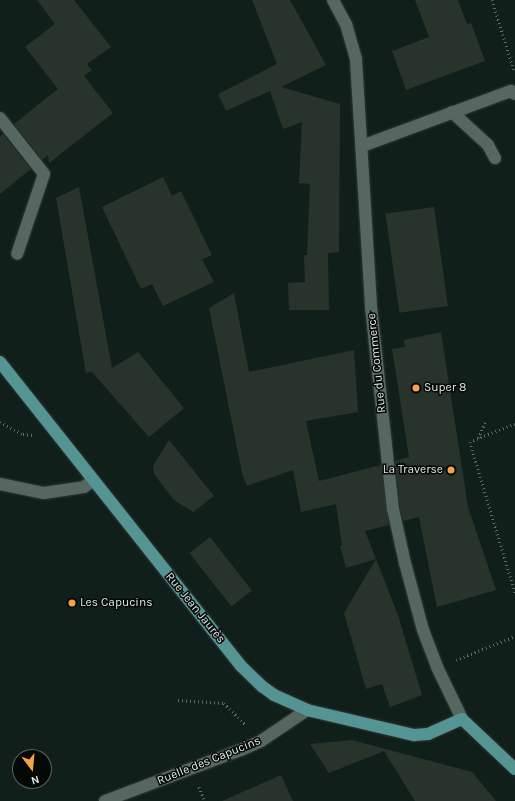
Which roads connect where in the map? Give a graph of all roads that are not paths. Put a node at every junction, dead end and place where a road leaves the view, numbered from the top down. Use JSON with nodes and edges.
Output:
{"nodes":[{"id":1,"x":333,"y":0,"type":"edge"},
{"id":2,"x":515,"y":94,"type":"edge"},
{"id":3,"x":452,"y":112,"type":"junction"},
{"id":4,"x":0,"y":118,"type":"edge"},
{"id":5,"x":362,"y":146,"type":"junction"},
{"id":6,"x":495,"y":158,"type":"dead end"},
{"id":7,"x":17,"y":254,"type":"dead end"},
{"id":8,"x":0,"y":362,"type":"edge"},
{"id":9,"x":93,"y":480,"type":"junction"},
{"id":10,"x":0,"y":484,"type":"edge"},
{"id":11,"x":308,"y":710,"type":"junction"},
{"id":12,"x":462,"y":719,"type":"junction"},
{"id":13,"x":515,"y":769,"type":"edge"},
{"id":14,"x":105,"y":801,"type":"edge"}],
"edges":[{"from":1,"to":5,"type":"street","name":"Rue du Commerce"},
{"from":2,"to":3,"type":"street"},
{"from":3,"to":5,"type":"street"},
{"from":3,"to":6,"type":"street"},
{"from":4,"to":7,"type":"street"},
{"from":5,"to":12,"type":"street","name":"Rue du Commerce"},
{"from":8,"to":9,"type":"main road","name":"Rue Jean Jaurès"},
{"from":9,"to":10,"type":"street"},
{"from":9,"to":11,"type":"main road","name":"Rue Jean Jaurès"},
{"from":11,"to":12,"type":"main road","name":"Rue Jean Jaurès"},
{"from":11,"to":14,"type":"street","name":"Ruelle des Capucins"},
{"from":12,"to":13,"type":"main road"}]}
